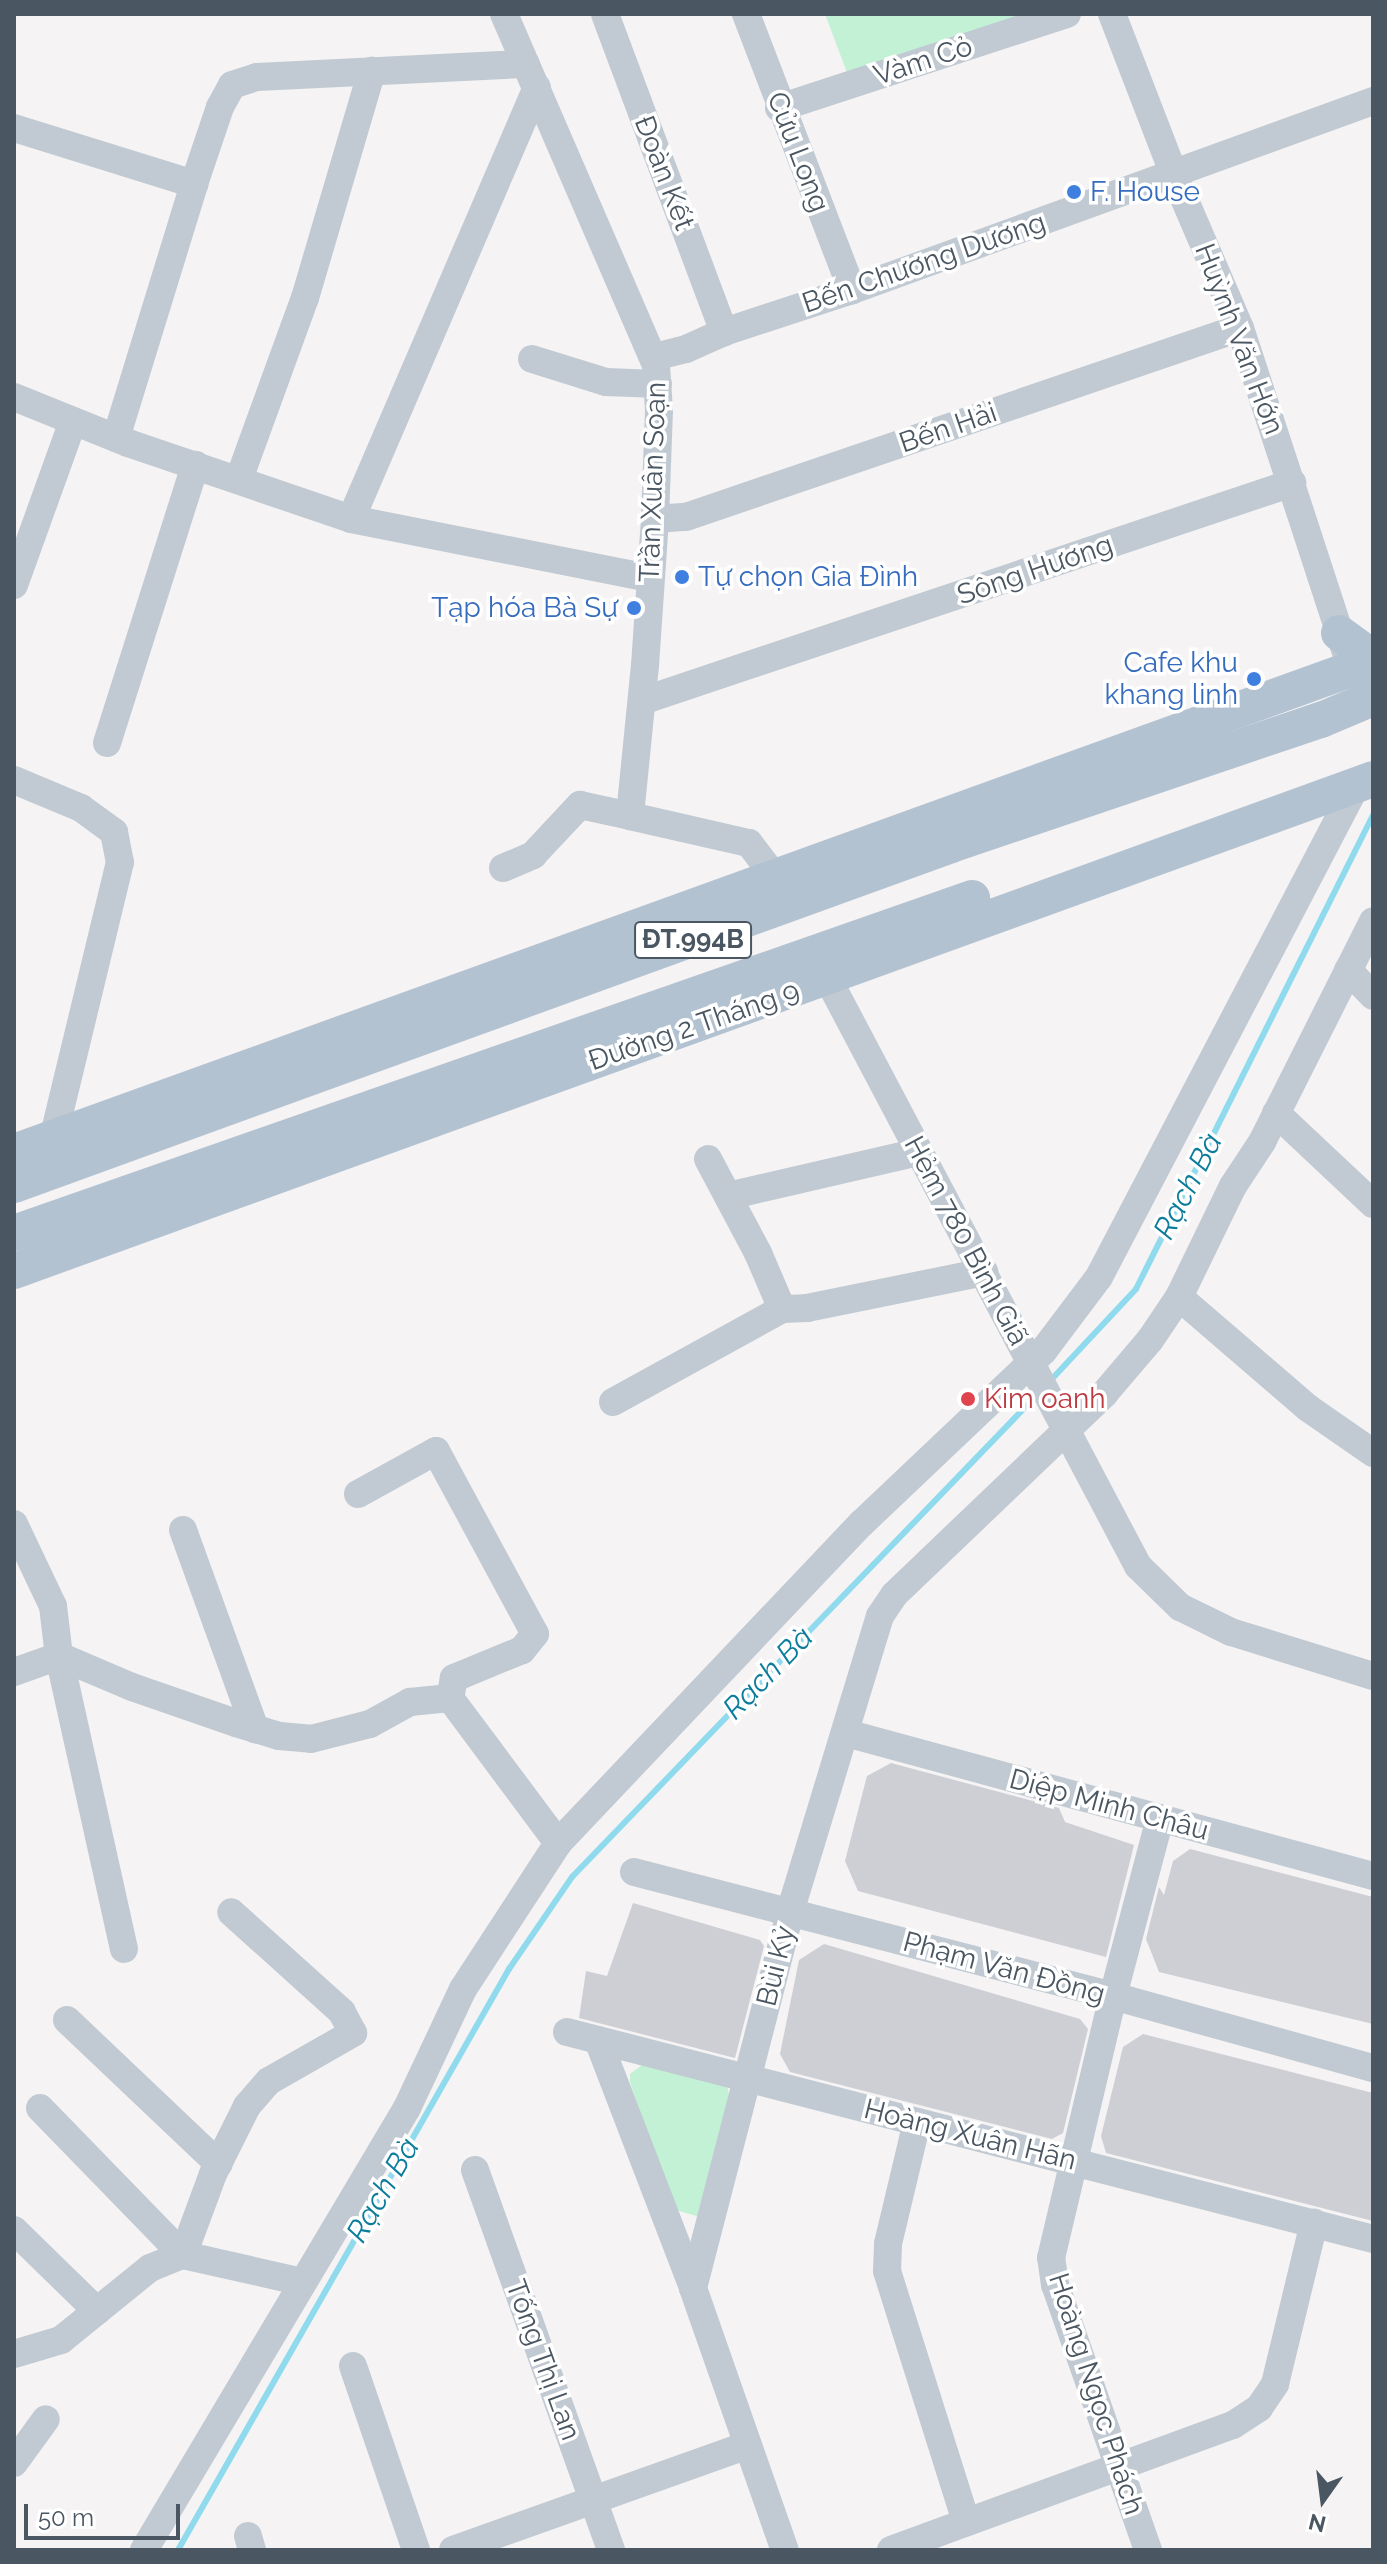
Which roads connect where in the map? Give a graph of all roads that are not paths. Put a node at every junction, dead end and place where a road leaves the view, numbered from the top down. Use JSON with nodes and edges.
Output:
{"nodes":[{"id":1,"x":504,"y":14,"type":"edge"},
{"id":2,"x":605,"y":14,"type":"edge"},
{"id":3,"x":746,"y":14,"type":"edge"},
{"id":4,"x":1067,"y":14,"type":"edge"},
{"id":5,"x":1112,"y":14,"type":"edge"},
{"id":6,"x":372,"y":71,"type":"junction"},
{"id":7,"x":531,"y":75,"type":"junction"},
{"id":8,"x":1373,"y":101,"type":"edge"},
{"id":9,"x":779,"y":108,"type":"junction"},
{"id":10,"x":14,"y":128,"type":"edge"},
{"id":11,"x":1174,"y":175,"type":"junction"},
{"id":12,"x":194,"y":184,"type":"junction"},
{"id":13,"x":852,"y":290,"type":"junction"},
{"id":14,"x":1240,"y":328,"type":"junction"},
{"id":15,"x":724,"y":332,"type":"junction"},
{"id":16,"x":532,"y":359,"type":"dead end"},
{"id":17,"x":656,"y":371,"type":"junction"},
{"id":18,"x":14,"y":397,"type":"edge"},
{"id":19,"x":73,"y":421,"type":"junction"},
{"id":20,"x":116,"y":438,"type":"junction"},
{"id":21,"x":195,"y":465,"type":"junction"},
{"id":22,"x":239,"y":479,"type":"junction"},
{"id":23,"x":1292,"y":483,"type":"junction"},
{"id":24,"x":351,"y":519,"type":"junction"},
{"id":25,"x":655,"y":519,"type":"junction"},
{"id":26,"x":650,"y":578,"type":"junction"},
{"id":27,"x":14,"y":585,"type":"edge"},
{"id":28,"x":1339,"y":633,"type":"joint"},
{"id":29,"x":1368,"y":669,"type":"edge"},
{"id":30,"x":1373,"y":698,"type":"edge"},
{"id":31,"x":642,"y":701,"type":"junction"},
{"id":32,"x":107,"y":743,"type":"dead end"},
{"id":33,"x":1368,"y":773,"type":"edge"},
{"id":34,"x":14,"y":780,"type":"edge"},
{"id":35,"x":630,"y":816,"type":"junction"},
{"id":36,"x":503,"y":868,"type":"dead end"},
{"id":37,"x":775,"y":877,"type":"junction"},
{"id":38,"x":1373,"y":921,"type":"edge"},
{"id":39,"x":684,"y":927,"type":"junction"},
{"id":40,"x":1348,"y":970,"type":"junction"},
{"id":41,"x":828,"y":979,"type":"junction"},
{"id":42,"x":1373,"y":996,"type":"edge"},
{"id":43,"x":701,"y":1008,"type":"junction"},
{"id":44,"x":1276,"y":1113,"type":"junction"},
{"id":45,"x":53,"y":1138,"type":"junction"},
{"id":46,"x":14,"y":1152,"type":"edge"},
{"id":47,"x":918,"y":1152,"type":"junction"},
{"id":48,"x":708,"y":1159,"type":"dead end"},
{"id":49,"x":14,"y":1185,"type":"edge"},
{"id":50,"x":728,"y":1196,"type":"junction"},
{"id":51,"x":1373,"y":1204,"type":"edge"},
{"id":52,"x":14,"y":1233,"type":"edge"},
{"id":53,"x":14,"y":1271,"type":"edge"},
{"id":54,"x":984,"y":1272,"type":"junction"},
{"id":55,"x":1179,"y":1297,"type":"junction"},
{"id":56,"x":782,"y":1309,"type":"junction"},
{"id":57,"x":1031,"y":1363,"type":"junction"},
{"id":58,"x":613,"y":1402,"type":"dead end"},
{"id":59,"x":1066,"y":1430,"type":"junction"},
{"id":60,"x":1373,"y":1453,"type":"edge"},
{"id":61,"x":358,"y":1494,"type":"dead end"},
{"id":62,"x":14,"y":1524,"type":"edge"},
{"id":63,"x":183,"y":1530,"type":"dead end"},
{"id":64,"x":59,"y":1656,"type":"junction"},
{"id":65,"x":14,"y":1672,"type":"edge"},
{"id":66,"x":1373,"y":1676,"type":"edge"},
{"id":67,"x":450,"y":1698,"type":"junction"},
{"id":68,"x":255,"y":1729,"type":"junction"},
{"id":69,"x":846,"y":1733,"type":"junction"},
{"id":70,"x":1160,"y":1818,"type":"junction"},
{"id":71,"x":558,"y":1843,"type":"junction"},
{"id":72,"x":634,"y":1872,"type":"dead end"},
{"id":73,"x":1373,"y":1876,"type":"edge"},
{"id":74,"x":231,"y":1912,"type":"dead end"},
{"id":75,"x":790,"y":1912,"type":"junction"},
{"id":76,"x":124,"y":1949,"type":"dead end"},
{"id":77,"x":1113,"y":1996,"type":"junction"},
{"id":78,"x":67,"y":2020,"type":"dead end"},
{"id":79,"x":567,"y":2032,"type":"dead end"},
{"id":80,"x":598,"y":2040,"type":"junction"},
{"id":81,"x":1373,"y":2068,"type":"edge"},
{"id":82,"x":749,"y":2079,"type":"junction"},
{"id":83,"x":40,"y":2108,"type":"dead end"},
{"id":84,"x":917,"y":2122,"type":"junction"},
{"id":85,"x":1072,"y":2161,"type":"junction"},
{"id":86,"x":219,"y":2164,"type":"junction"},
{"id":87,"x":475,"y":2170,"type":"dead end"},
{"id":88,"x":1314,"y":2223,"type":"junction"},
{"id":89,"x":14,"y":2230,"type":"edge"},
{"id":90,"x":1373,"y":2239,"type":"edge"},
{"id":91,"x":183,"y":2255,"type":"junction"},
{"id":92,"x":303,"y":2282,"type":"junction"},
{"id":93,"x":693,"y":2288,"type":"junction"},
{"id":94,"x":97,"y":2311,"type":"junction"},
{"id":95,"x":14,"y":2354,"type":"edge"},
{"id":96,"x":353,"y":2366,"type":"dead end"},
{"id":97,"x":46,"y":2419,"type":"dead end"},
{"id":98,"x":748,"y":2445,"type":"junction"},
{"id":99,"x":14,"y":2463,"type":"edge"},
{"id":100,"x":1118,"y":2465,"type":"junction"},
{"id":101,"x":594,"y":2502,"type":"junction"},
{"id":102,"x":966,"y":2522,"type":"junction"},
{"id":103,"x":144,"y":2550,"type":"edge"},
{"id":104,"x":416,"y":2550,"type":"edge"},
{"id":105,"x":453,"y":2550,"type":"edge"},
{"id":106,"x":611,"y":2550,"type":"edge"},
{"id":107,"x":785,"y":2550,"type":"edge"},
{"id":108,"x":891,"y":2550,"type":"edge"},
{"id":109,"x":1148,"y":2550,"type":"edge"}],
"edges":[{"from":1,"to":7,"type":"street","name":"Trần Xuân Soạn"},
{"from":2,"to":15,"type":"street","name":"Đoàn Kết"},
{"from":3,"to":9,"type":"street","name":"Cửu Long"},
{"from":4,"to":9,"type":"street","name":"Vàm Cỏ"},
{"from":5,"to":11,"type":"street","name":"Huỳnh Văn Hớn"},
{"from":6,"to":7,"type":"street"},
{"from":6,"to":12,"type":"street"},
{"from":6,"to":22,"type":"street"},
{"from":7,"to":17,"type":"street","name":"Trần Xuân Soạn"},
{"from":7,"to":24,"type":"street"},
{"from":8,"to":11,"type":"street","name":"Bến Chương Dương"},
{"from":9,"to":13,"type":"street","name":"Cửu Long"},
{"from":10,"to":12,"type":"street"},
{"from":11,"to":13,"type":"street","name":"Bến Chương Dương"},
{"from":11,"to":14,"type":"street","name":"Huỳnh Văn Hớn"},
{"from":12,"to":20,"type":"street"},
{"from":13,"to":15,"type":"street","name":"Bến Chương Dương"},
{"from":14,"to":23,"type":"street","name":"Huỳnh Văn Hớn"},
{"from":14,"to":25,"type":"street","name":"Bến Hải"},
{"from":15,"to":17,"type":"street","name":"Bến Chương Dương"},
{"from":16,"to":17,"type":"street","name":"Bến Chương Dương"},
{"from":17,"to":25,"type":"street","name":"Trần Xuân Soạn"},
{"from":18,"to":19,"type":"street"},
{"from":19,"to":20,"type":"street"},
{"from":19,"to":27,"type":"street"},
{"from":20,"to":21,"type":"street"},
{"from":21,"to":22,"type":"street"},
{"from":21,"to":32,"type":"street"},
{"from":22,"to":24,"type":"street"},
{"from":23,"to":28,"type":"street","name":"Huỳnh Văn Hớn"},
{"from":23,"to":31,"type":"street","name":"Sông Hương"},
{"from":24,"to":26,"type":"street"},
{"from":25,"to":26,"type":"street","name":"Trần Xuân Soạn"},
{"from":26,"to":31,"type":"street","name":"Trần Xuân Soạn"},
{"from":28,"to":29,"type":"main road"},
{"from":29,"to":37,"type":"main road","number":"ĐT.994B"},
{"from":30,"to":39,"type":"main road","number":"ĐT.994B"},
{"from":31,"to":35,"type":"street","name":"Trần Xuân Soạn"},
{"from":33,"to":41,"type":"main road","name":"Đường 2 Tháng 9","number":"ĐT.994B"},
{"from":33,"to":43,"type":"main road","name":"Đường 2 Tháng 9","number":"ĐT.994B"},
{"from":33,"to":57,"type":"street"},
{"from":34,"to":45,"type":"street"},
{"from":35,"to":36,"type":"street"},
{"from":35,"to":37,"type":"street"},
{"from":37,"to":39,"type":"main road","number":"ĐT.994B"},
{"from":38,"to":40,"type":"street","name":"Bùi Kỷ"},
{"from":39,"to":45,"type":"main road","number":"ĐT.994B"},
{"from":39,"to":49,"type":"main road","number":"ĐT.994B"},
{"from":40,"to":42,"type":"street"},
{"from":40,"to":44,"type":"street","name":"Bùi Kỷ"},
{"from":41,"to":43,"type":"main road","name":"Đường 2 Tháng 9","number":"ĐT.994B"},
{"from":41,"to":47,"type":"street","name":"Hẻm 780 Bình Giã"},
{"from":43,"to":52,"type":"main road","name":"Đường 2 Tháng 9","number":"ĐT.994B"},
{"from":43,"to":53,"type":"main road","name":"Đường 2 Tháng 9","number":"ĐT.994B"},
{"from":44,"to":51,"type":"street"},
{"from":44,"to":55,"type":"street","name":"Bùi Kỷ"},
{"from":45,"to":46,"type":"main road","number":"ĐT.994B"},
{"from":47,"to":50,"type":"street"},
{"from":47,"to":54,"type":"street","name":"Hẻm 780 Bình Giã"},
{"from":48,"to":50,"type":"street"},
{"from":50,"to":56,"type":"street"},
{"from":54,"to":56,"type":"street"},
{"from":54,"to":57,"type":"street","name":"Hẻm 780 Bình Giã"},
{"from":55,"to":59,"type":"street","name":"Bùi Kỷ"},
{"from":55,"to":60,"type":"street"},
{"from":56,"to":58,"type":"street"},
{"from":57,"to":59,"type":"street","name":"Hẻm 780 Bình Giã"},
{"from":57,"to":71,"type":"street"},
{"from":59,"to":66,"type":"street","name":"Hẻm 780 Bình Giã"},
{"from":59,"to":69,"type":"street","name":"Bùi Kỷ"},
{"from":61,"to":67,"type":"street"},
{"from":62,"to":64,"type":"street"},
{"from":63,"to":68,"type":"street"},
{"from":64,"to":65,"type":"street"},
{"from":64,"to":68,"type":"street"},
{"from":64,"to":76,"type":"street"},
{"from":67,"to":68,"type":"street"},
{"from":67,"to":71,"type":"street"},
{"from":69,"to":70,"type":"street","name":"Diệp Minh Châu"},
{"from":69,"to":75,"type":"street","name":"Bùi Kỷ"},
{"from":70,"to":73,"type":"street","name":"Diệp Minh Châu"},
{"from":70,"to":77,"type":"street","name":"Hoàng Ngọc Phách"},
{"from":71,"to":92,"type":"street"},
{"from":72,"to":75,"type":"street","name":"Phạm Văn Đồng"},
{"from":74,"to":86,"type":"street"},
{"from":75,"to":77,"type":"street","name":"Phạm Văn Đồng"},
{"from":75,"to":82,"type":"street","name":"Bùi Kỷ"},
{"from":77,"to":81,"type":"street","name":"Phạm Văn Đồng"},
{"from":77,"to":85,"type":"street","name":"Hoàng Ngọc Phách"},
{"from":78,"to":86,"type":"street"},
{"from":79,"to":80,"type":"street","name":"Hoàng Xuân Hãn"},
{"from":80,"to":82,"type":"street","name":"Hoàng Xuân Hãn"},
{"from":80,"to":93,"type":"street"},
{"from":82,"to":84,"type":"street","name":"Hoàng Xuân Hãn"},
{"from":82,"to":93,"type":"street","name":"Bùi Kỷ"},
{"from":83,"to":91,"type":"street"},
{"from":84,"to":85,"type":"street","name":"Hoàng Xuân Hãn"},
{"from":84,"to":102,"type":"street"},
{"from":85,"to":88,"type":"street","name":"Hoàng Xuân Hãn"},
{"from":85,"to":100,"type":"street","name":"Hoàng Ngọc Phách"},
{"from":86,"to":91,"type":"street"},
{"from":87,"to":101,"type":"street","name":"Tống Thị Lan"},
{"from":88,"to":90,"type":"street","name":"Hoàng Xuân Hãn"},
{"from":88,"to":100,"type":"street"},
{"from":89,"to":94,"type":"street"},
{"from":91,"to":92,"type":"street"},
{"from":91,"to":94,"type":"street"},
{"from":92,"to":103,"type":"street"},
{"from":93,"to":98,"type":"street"},
{"from":94,"to":95,"type":"street"},
{"from":96,"to":104,"type":"street"},
{"from":97,"to":99,"type":"street"},
{"from":98,"to":101,"type":"street"},
{"from":98,"to":107,"type":"street"},
{"from":100,"to":102,"type":"street"},
{"from":100,"to":109,"type":"street","name":"Hoàng Ngọc Phách"},
{"from":101,"to":105,"type":"street"},
{"from":101,"to":106,"type":"street","name":"Tống Thị Lan"},
{"from":102,"to":108,"type":"street"}]}
